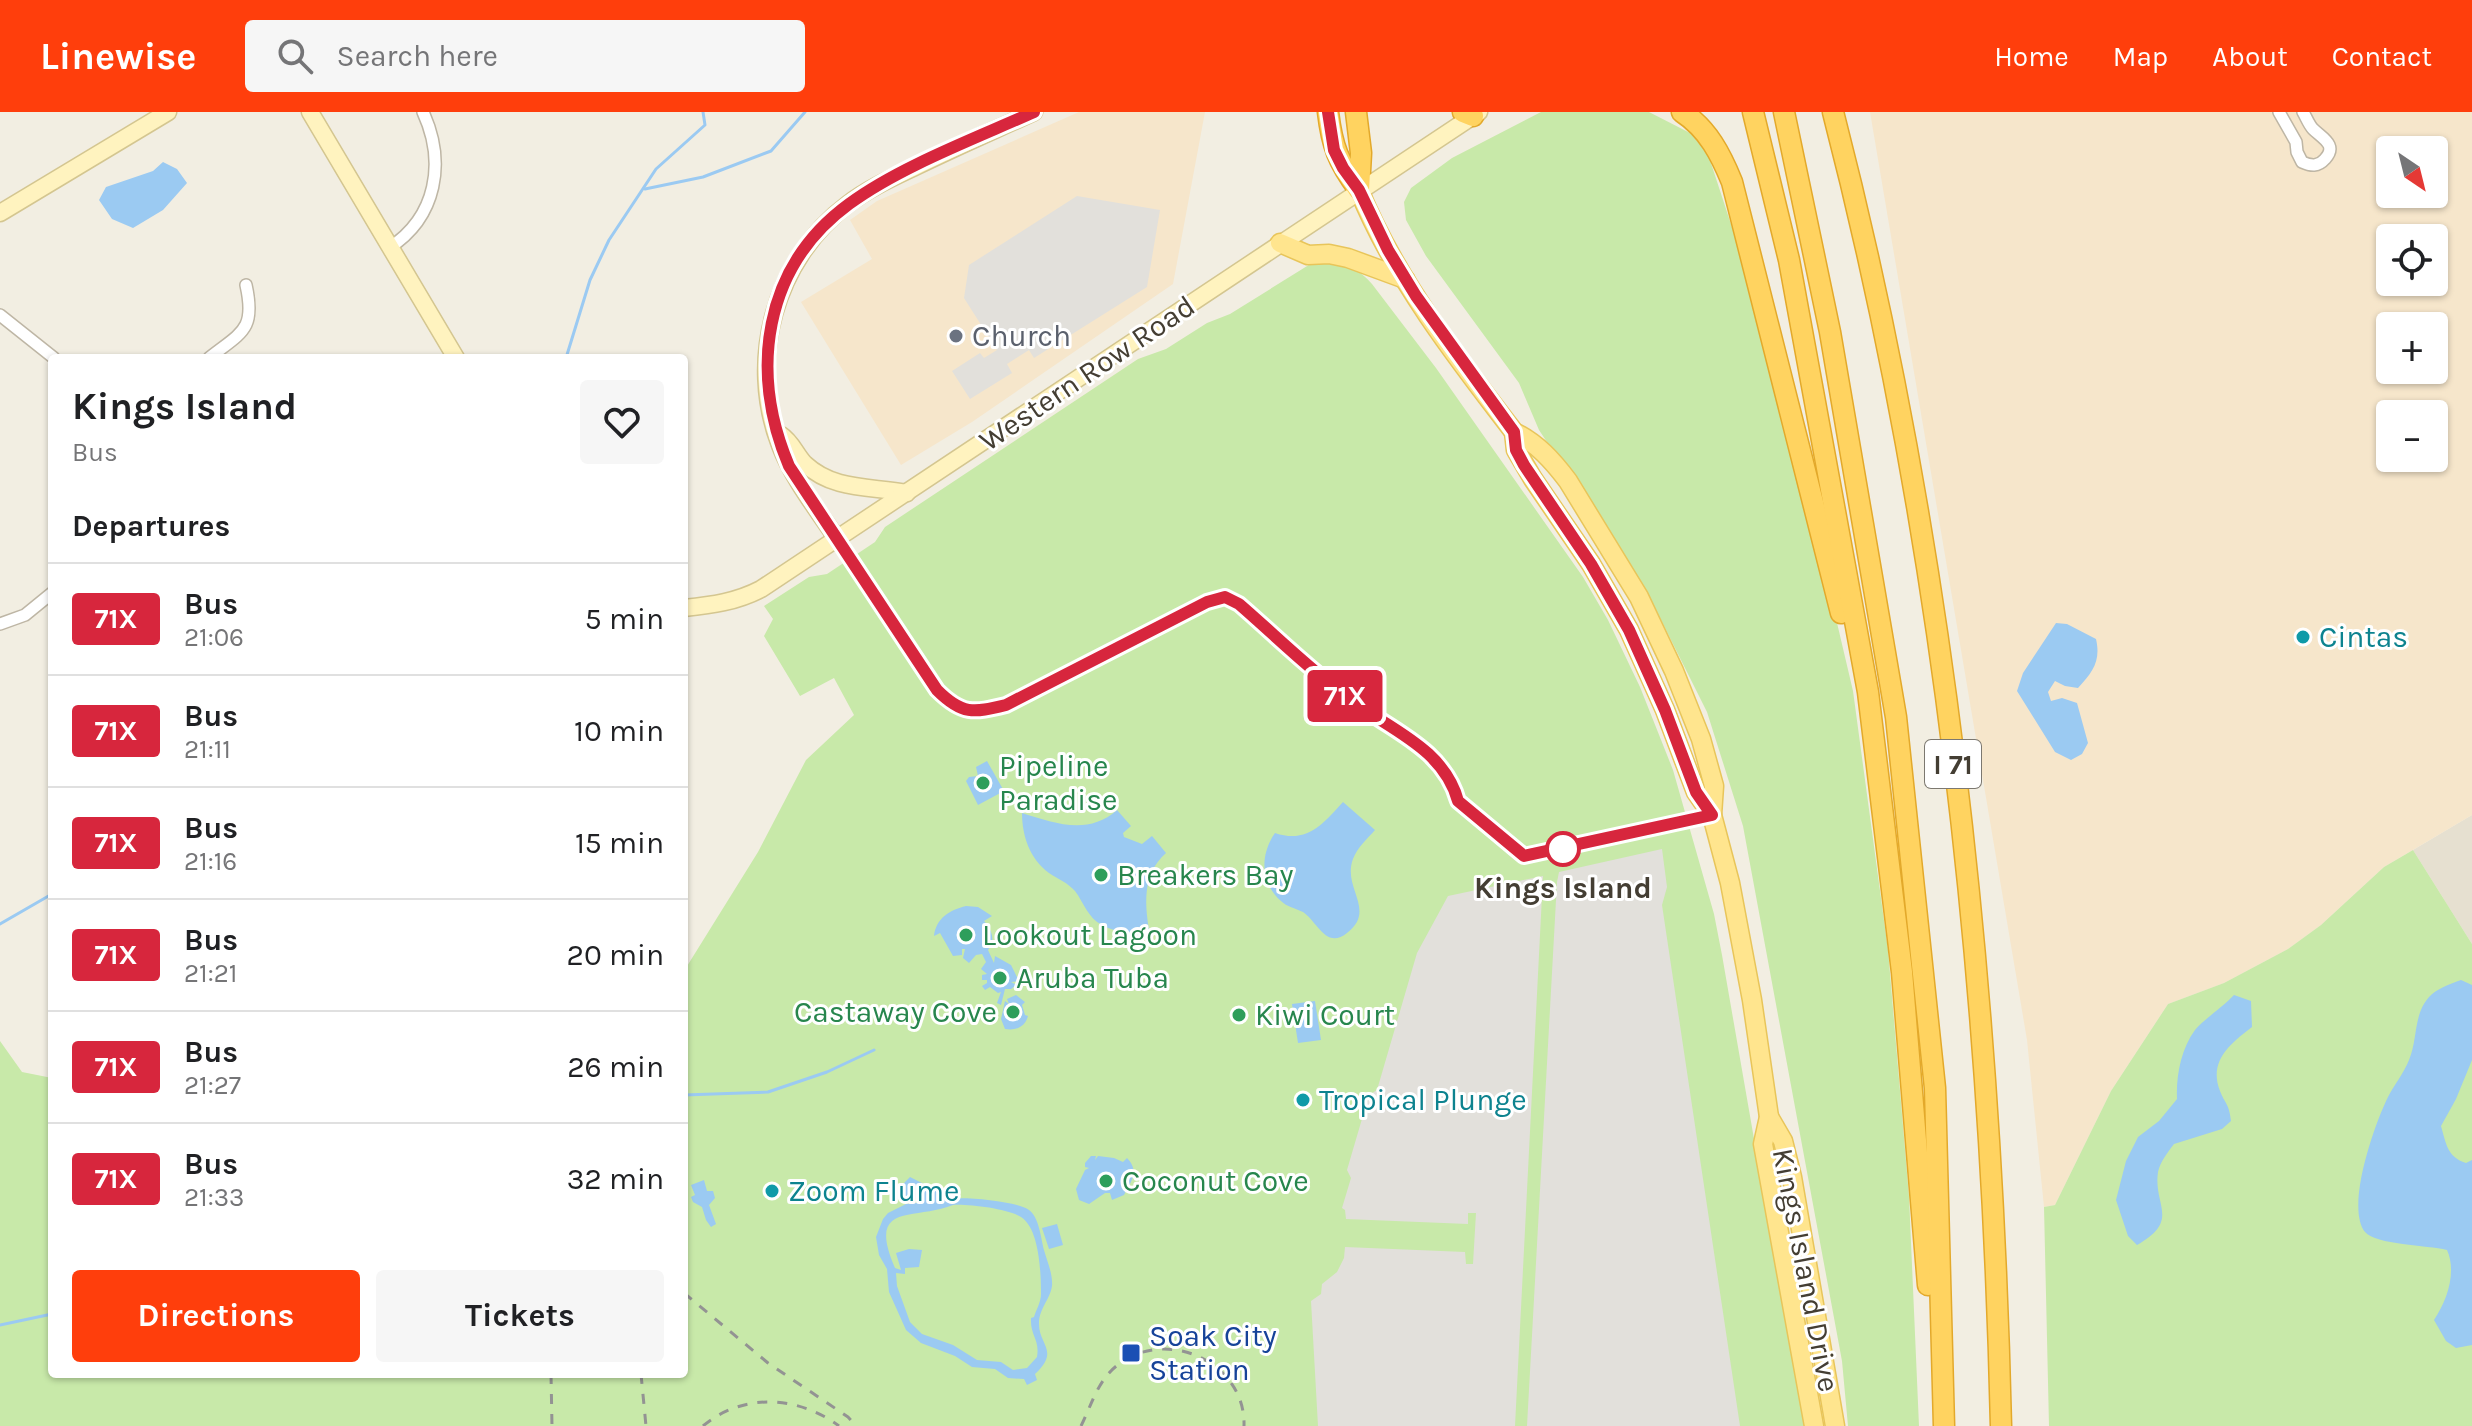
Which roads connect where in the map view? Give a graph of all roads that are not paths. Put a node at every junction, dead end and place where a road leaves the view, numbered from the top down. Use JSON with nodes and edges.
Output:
{"nodes":[{"id":1,"x":168,"y":112,"type":"edge"},
{"id":2,"x":310,"y":112,"type":"edge"},
{"id":3,"x":423,"y":112,"type":"edge"},
{"id":4,"x":1034,"y":112,"type":"edge"},
{"id":5,"x":1328,"y":112,"type":"edge"},
{"id":6,"x":1356,"y":112,"type":"edge"},
{"id":7,"x":1682,"y":112,"type":"edge"},
{"id":8,"x":1753,"y":112,"type":"edge"},
{"id":9,"x":1784,"y":112,"type":"edge"},
{"id":10,"x":1833,"y":112,"type":"edge"},
{"id":11,"x":2279,"y":112,"type":"edge"},
{"id":12,"x":2303,"y":112,"type":"edge"},
{"id":13,"x":1472,"y":113,"type":"edge"},
{"id":14,"x":145,"y":118,"type":"edge"},
{"id":15,"x":1359,"y":190,"type":"junction"},
{"id":16,"x":0,"y":213,"type":"edge"},
{"id":17,"x":1280,"y":243,"type":"junction"},
{"id":18,"x":389,"y":248,"type":"junction"},
{"id":19,"x":1405,"y":279,"type":"junction"},
{"id":20,"x":246,"y":285,"type":"dead end"},
{"id":21,"x":0,"y":315,"type":"edge"},
{"id":22,"x":49,"y":354,"type":"edge"},
{"id":23,"x":213,"y":354,"type":"edge"},
{"id":24,"x":454,"y":354,"type":"edge"},
{"id":25,"x":775,"y":431,"type":"junction"},
{"id":26,"x":1514,"y":432,"type":"junction"},
{"id":27,"x":907,"y":493,"type":"junction"},
{"id":28,"x":837,"y":539,"type":"junction"},
{"id":29,"x":48,"y":596,"type":"edge"},
{"id":30,"x":688,"y":607,"type":"edge"},
{"id":31,"x":0,"y":624,"type":"edge"},
{"id":32,"x":1868,"y":692,"type":"junction"},
{"id":33,"x":1712,"y":815,"type":"junction"},
{"id":34,"x":1769,"y":1117,"type":"junction"},
{"id":35,"x":1942,"y":1339,"type":"junction"},
{"id":36,"x":1814,"y":1426,"type":"edge"},
{"id":37,"x":1835,"y":1426,"type":"edge"},
{"id":38,"x":1944,"y":1426,"type":"edge"},
{"id":39,"x":2001,"y":1426,"type":"edge"}],
"edges":[{"from":1,"to":14,"type":"street"},
{"from":2,"to":18,"type":"street"},
{"from":3,"to":18,"type":"street"},
{"from":4,"to":25,"type":"street"},
{"from":5,"to":15,"type":"highway"},
{"from":6,"to":15,"type":"highway"},
{"from":7,"to":32,"type":"highway"},
{"from":8,"to":32,"type":"highway"},
{"from":9,"to":35,"type":"highway","number":"I 71"},
{"from":10,"to":39,"type":"highway","number":"I 71"},
{"from":11,"to":12,"type":"street"},
{"from":13,"to":15,"type":"street","name":"Western Row Road"},
{"from":14,"to":16,"type":"street"},
{"from":15,"to":17,"type":"street","name":"Western Row Road"},
{"from":15,"to":19,"type":"main road","name":"Kings Island Drive"},
{"from":17,"to":19,"type":"main road"},
{"from":17,"to":27,"type":"street","name":"Western Row Road"},
{"from":18,"to":24,"type":"street"},
{"from":19,"to":26,"type":"main road","name":"Kings Island Drive"},
{"from":20,"to":23,"type":"street"},
{"from":21,"to":22,"type":"street"},
{"from":25,"to":27,"type":"street"},
{"from":25,"to":28,"type":"street"},
{"from":26,"to":33,"type":"main road","name":"Kings Island Drive"},
{"from":26,"to":33,"type":"main road","name":"Kings Island Drive"},
{"from":27,"to":28,"type":"street","name":"Western Row Road"},
{"from":28,"to":30,"type":"street","name":"Western Row Road"},
{"from":29,"to":31,"type":"street"},
{"from":32,"to":35,"type":"highway"},
{"from":33,"to":34,"type":"main road","name":"Kings Island Drive"},
{"from":34,"to":36,"type":"main road","name":"Kings Island Drive"},
{"from":34,"to":37,"type":"main road","name":"Kings Island Drive"},
{"from":35,"to":38,"type":"highway","number":"I 71"}]}
